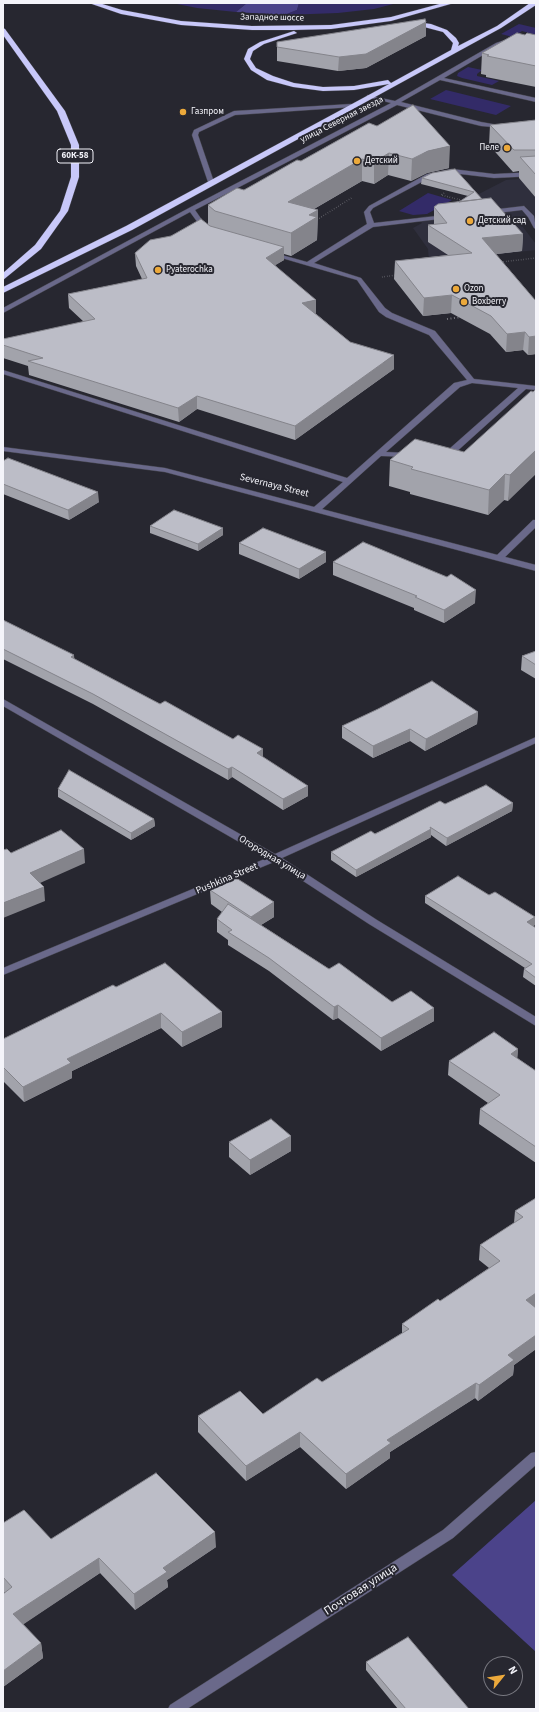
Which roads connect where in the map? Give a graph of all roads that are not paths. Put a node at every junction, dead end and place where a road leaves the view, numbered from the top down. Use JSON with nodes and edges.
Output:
{"nodes":[{"id":1,"x":92,"y":3,"type":"edge"},
{"id":2,"x":451,"y":3,"type":"edge"},
{"id":3,"x":534,"y":3,"type":"edge"},
{"id":4,"x":360,"y":24,"type":"junction"},
{"id":5,"x":331,"y":27,"type":"junction"},
{"id":6,"x":3,"y":30,"type":"edge"},
{"id":7,"x":536,"y":46,"type":"edge"},
{"id":8,"x":454,"y":50,"type":"junction"},
{"id":9,"x":438,"y":78,"type":"junction"},
{"id":10,"x":400,"y":79,"type":"junction"},
{"id":11,"x":368,"y":96,"type":"junction"},
{"id":12,"x":536,"y":100,"type":"edge"},
{"id":13,"x":396,"y":103,"type":"junction"},
{"id":14,"x":351,"y":106,"type":"junction"},
{"id":15,"x":510,"y":128,"type":"edge"},
{"id":16,"x":536,"y":174,"type":"edge"},
{"id":17,"x":211,"y":182,"type":"junction"},
{"id":18,"x":191,"y":209,"type":"junction"},
{"id":19,"x":480,"y":213,"type":"edge"},
{"id":20,"x":457,"y":215,"type":"edge"},
{"id":21,"x":371,"y":225,"type":"junction"},
{"id":22,"x":536,"y":227,"type":"edge"},
{"id":23,"x":213,"y":236,"type":"edge"},
{"id":24,"x":262,"y":251,"type":"edge"},
{"id":25,"x":308,"y":264,"type":"junction"},
{"id":26,"x":3,"y":277,"type":"edge"},
{"id":27,"x":3,"y":290,"type":"edge"},
{"id":28,"x":3,"y":311,"type":"edge"},
{"id":29,"x":3,"y":372,"type":"edge"},
{"id":30,"x":472,"y":382,"type":"junction"},
{"id":31,"x":524,"y":387,"type":"junction"},
{"id":32,"x":536,"y":388,"type":"edge"},
{"id":33,"x":3,"y":449,"type":"edge"},
{"id":34,"x":379,"y":454,"type":"junction"},
{"id":35,"x":415,"y":455,"type":"edge"},
{"id":36,"x":429,"y":456,"type":"edge"},
{"id":37,"x":349,"y":481,"type":"junction"},
{"id":38,"x":317,"y":509,"type":"junction"},
{"id":39,"x":536,"y":522,"type":"edge"},
{"id":40,"x":499,"y":558,"type":"junction"},
{"id":41,"x":536,"y":568,"type":"edge"},
{"id":42,"x":3,"y":702,"type":"edge"},
{"id":43,"x":536,"y":740,"type":"edge"},
{"id":44,"x":275,"y":858,"type":"junction"},
{"id":45,"x":3,"y":972,"type":"edge"},
{"id":46,"x":536,"y":1022,"type":"edge"},
{"id":47,"x":536,"y":1457,"type":"edge"},
{"id":48,"x":175,"y":1709,"type":"edge"}],
"edges":[{"from":1,"to":5,"type":"highway","name":"Западное шоссе"},
{"from":2,"to":4,"type":"highway","name":"Западное шоссе"},
{"from":3,"to":8,"type":"highway"},
{"from":4,"to":5,"type":"highway","name":"Западное шоссе"},
{"from":4,"to":8,"type":"highway"},
{"from":5,"to":10,"type":"highway"},
{"from":6,"to":26,"type":"highway","number":"60К-58"},
{"from":7,"to":9,"type":"street"},
{"from":8,"to":10,"type":"highway"},
{"from":9,"to":12,"type":"street"},
{"from":9,"to":13,"type":"street"},
{"from":10,"to":11,"type":"highway"},
{"from":11,"to":13,"type":"street"},
{"from":11,"to":14,"type":"highway"},
{"from":13,"to":15,"type":"street","name":"улица Северная звезда"},
{"from":13,"to":18,"type":"street","name":"улица Северная звезда"},
{"from":14,"to":17,"type":"highway"},
{"from":14,"to":17,"type":"street"},
{"from":16,"to":21,"type":"street"},
{"from":17,"to":27,"type":"highway"},
{"from":18,"to":23,"type":"street"},
{"from":18,"to":28,"type":"street","name":"улица Северная звезда"},
{"from":19,"to":22,"type":"street"},
{"from":20,"to":21,"type":"street"},
{"from":21,"to":25,"type":"street"},
{"from":24,"to":25,"type":"street"},
{"from":25,"to":30,"type":"street"},
{"from":29,"to":37,"type":"street"},
{"from":30,"to":31,"type":"street"},
{"from":30,"to":34,"type":"street"},
{"from":31,"to":32,"type":"street"},
{"from":31,"to":36,"type":"street"},
{"from":33,"to":38,"type":"street","name":"Severnaya Street"},
{"from":34,"to":35,"type":"street"},
{"from":34,"to":37,"type":"street"},
{"from":37,"to":38,"type":"street"},
{"from":38,"to":40,"type":"street","name":"Severnaya Street"},
{"from":39,"to":40,"type":"street"},
{"from":40,"to":41,"type":"street","name":"Severnaya Street"},
{"from":42,"to":44,"type":"street","name":"Огородная улица"},
{"from":43,"to":44,"type":"street","name":"Pushkina Street"},
{"from":44,"to":45,"type":"street","name":"Pushkina Street"},
{"from":44,"to":46,"type":"street","name":"Огородная улица"},
{"from":47,"to":48,"type":"street","name":"Почтовая улица"}]}
